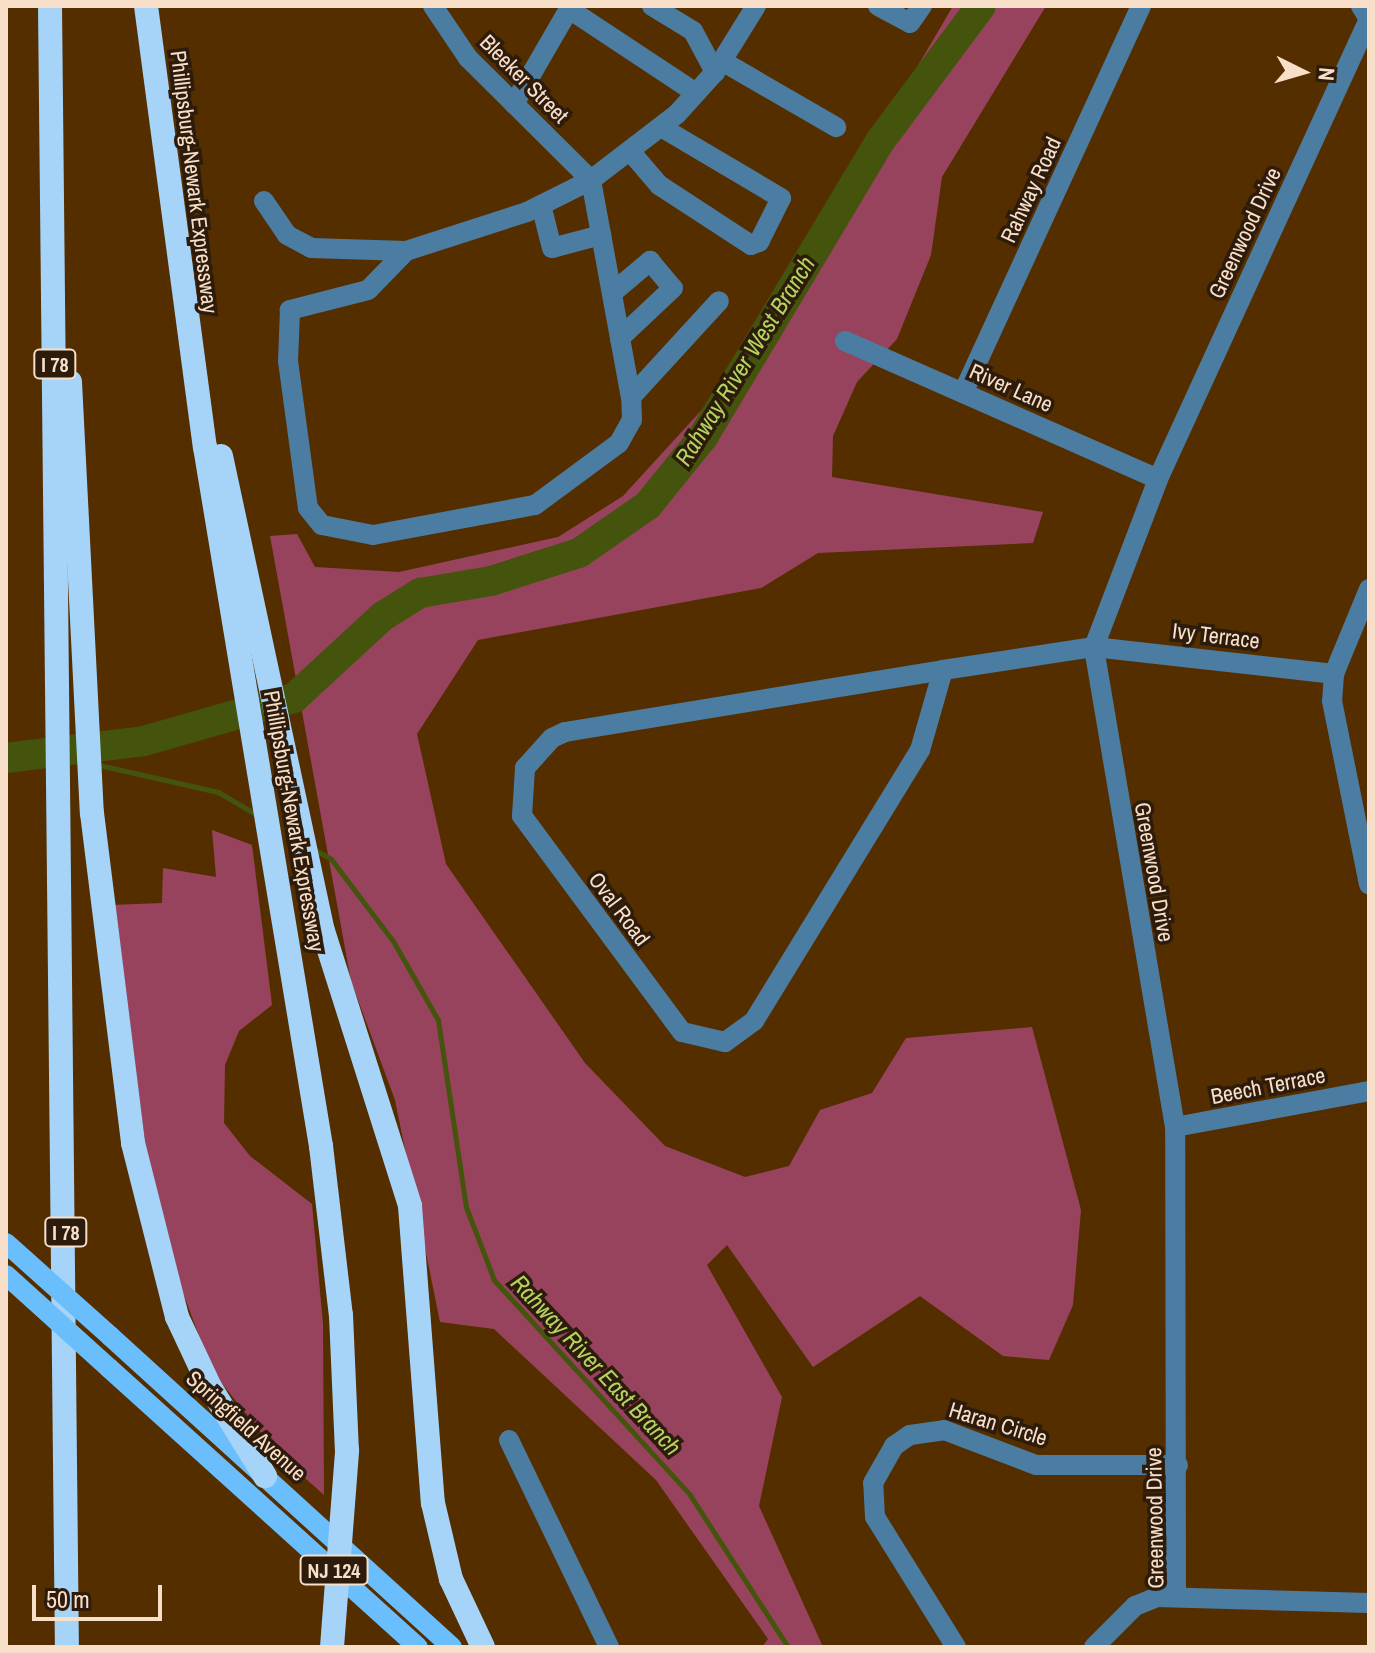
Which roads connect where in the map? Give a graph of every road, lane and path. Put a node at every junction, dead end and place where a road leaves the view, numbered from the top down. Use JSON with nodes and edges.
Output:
{"nodes":[{"id":1,"x":50,"y":6,"type":"edge"},
{"id":2,"x":146,"y":6,"type":"edge"},
{"id":3,"x":433,"y":6,"type":"edge"},
{"id":4,"x":652,"y":6,"type":"edge"},
{"id":5,"x":756,"y":6,"type":"edge"},
{"id":6,"x":878,"y":6,"type":"edge"},
{"id":7,"x":922,"y":6,"type":"edge"},
{"id":8,"x":1141,"y":6,"type":"edge"},
{"id":9,"x":1361,"y":6,"type":"edge"},
{"id":10,"x":567,"y":8,"type":"edge"},
{"id":11,"x":1369,"y":19,"type":"edge"},
{"id":12,"x":719,"y":66,"type":"junction"},
{"id":13,"x":696,"y":93,"type":"junction"},
{"id":14,"x":514,"y":104,"type":"junction"},
{"id":15,"x":661,"y":127,"type":"junction"},
{"id":16,"x":836,"y":127,"type":"dead end"},
{"id":17,"x":630,"y":151,"type":"junction"},
{"id":18,"x":591,"y":180,"type":"junction"},
{"id":19,"x":264,"y":201,"type":"dead end"},
{"id":20,"x":541,"y":205,"type":"junction"},
{"id":21,"x":53,"y":227,"type":"junction"},
{"id":22,"x":601,"y":235,"type":"junction"},
{"id":23,"x":406,"y":251,"type":"junction"},
{"id":24,"x":612,"y":293,"type":"junction"},
{"id":25,"x":719,"y":301,"type":"dead end"},
{"id":26,"x":186,"y":324,"type":"junction"},
{"id":27,"x":620,"y":338,"type":"junction"},
{"id":28,"x":845,"y":341,"type":"dead end"},
{"id":29,"x":963,"y":393,"type":"junction"},
{"id":30,"x":631,"y":397,"type":"junction"},
{"id":31,"x":1158,"y":479,"type":"junction"},
{"id":32,"x":1369,"y":589,"type":"edge"},
{"id":33,"x":1094,"y":647,"type":"junction"},
{"id":34,"x":943,"y":670,"type":"junction"},
{"id":35,"x":1334,"y":674,"type":"junction"},
{"id":36,"x":1369,"y":884,"type":"edge"},
{"id":37,"x":1369,"y":1091,"type":"edge"},
{"id":38,"x":1175,"y":1127,"type":"junction"},
{"id":39,"x":6,"y":1243,"type":"edge"},
{"id":40,"x":6,"y":1275,"type":"edge"},
{"id":41,"x":509,"y":1440,"type":"dead end"},
{"id":42,"x":1178,"y":1465,"type":"junction"},
{"id":43,"x":265,"y":1476,"type":"junction"},
{"id":44,"x":1176,"y":1597,"type":"junction"},
{"id":45,"x":1369,"y":1603,"type":"edge"},
{"id":46,"x":67,"y":1647,"type":"edge"},
{"id":47,"x":332,"y":1647,"type":"edge"},
{"id":48,"x":418,"y":1647,"type":"edge"},
{"id":49,"x":452,"y":1647,"type":"edge"},
{"id":50,"x":483,"y":1647,"type":"edge"},
{"id":51,"x":609,"y":1647,"type":"edge"},
{"id":52,"x":956,"y":1647,"type":"edge"},
{"id":53,"x":1094,"y":1647,"type":"edge"}],
"edges":[{"from":1,"to":21,"type":"highway","number":"I 78"},
{"from":2,"to":26,"type":"highway","name":"Phillipsburg-Newark Expressway"},
{"from":3,"to":14,"type":"street","name":"Bleeker Street"},
{"from":4,"to":12,"type":"street"},
{"from":5,"to":12,"type":"street"},
{"from":6,"to":7,"type":"street"},
{"from":8,"to":29,"type":"street","name":"Rahway Road"},
{"from":9,"to":11,"type":"street"},
{"from":10,"to":13,"type":"street"},
{"from":10,"to":14,"type":"street"},
{"from":11,"to":31,"type":"street","name":"Greenwood Drive"},
{"from":12,"to":13,"type":"street"},
{"from":12,"to":16,"type":"street"},
{"from":13,"to":15,"type":"street"},
{"from":14,"to":18,"type":"street","name":"Bleeker Street"},
{"from":15,"to":17,"type":"street"},
{"from":15,"to":17,"type":"street"},
{"from":17,"to":18,"type":"street"},
{"from":18,"to":20,"type":"street"},
{"from":18,"to":22,"type":"street"},
{"from":19,"to":23,"type":"street"},
{"from":20,"to":22,"type":"street"},
{"from":20,"to":23,"type":"street"},
{"from":21,"to":43,"type":"highway"},
{"from":21,"to":46,"type":"highway","number":"I 78"},
{"from":22,"to":24,"type":"street"},
{"from":23,"to":30,"type":"street"},
{"from":24,"to":27,"type":"street"},
{"from":24,"to":27,"type":"street"},
{"from":25,"to":30,"type":"street"},
{"from":26,"to":47,"type":"highway","name":"Phillipsburg-Newark Expressway","bridge":true},
{"from":26,"to":50,"type":"highway"},
{"from":27,"to":30,"type":"street"},
{"from":28,"to":29,"type":"street","name":"River Lane"},
{"from":29,"to":31,"type":"street","name":"River Lane"},
{"from":31,"to":33,"type":"street","name":"Greenwood Drive"},
{"from":32,"to":35,"type":"street"},
{"from":33,"to":34,"type":"street","name":"Oval Road"},
{"from":33,"to":35,"type":"street","name":"Ivy Terrace"},
{"from":33,"to":38,"type":"street","name":"Greenwood Drive"},
{"from":34,"to":34,"type":"street","name":"Oval Road"},
{"from":35,"to":36,"type":"street"},
{"from":37,"to":38,"type":"street","name":"Beech Terrace"},
{"from":38,"to":42,"type":"street","name":"Greenwood Drive"},
{"from":39,"to":43,"type":"main road","name":"Springfield Avenue","number":"NJ 124","bridge":true},
{"from":40,"to":48,"type":"main road","number":"NJ 124","bridge":true},
{"from":41,"to":51,"type":"street"},
{"from":42,"to":44,"type":"street","name":"Greenwood Drive"},
{"from":42,"to":52,"type":"street","name":"Haran Circle"},
{"from":43,"to":49,"type":"main road","name":"Springfield Avenue","number":"NJ 124"},
{"from":44,"to":45,"type":"street","name":"Greenwood Drive"},
{"from":44,"to":53,"type":"street"}]}
